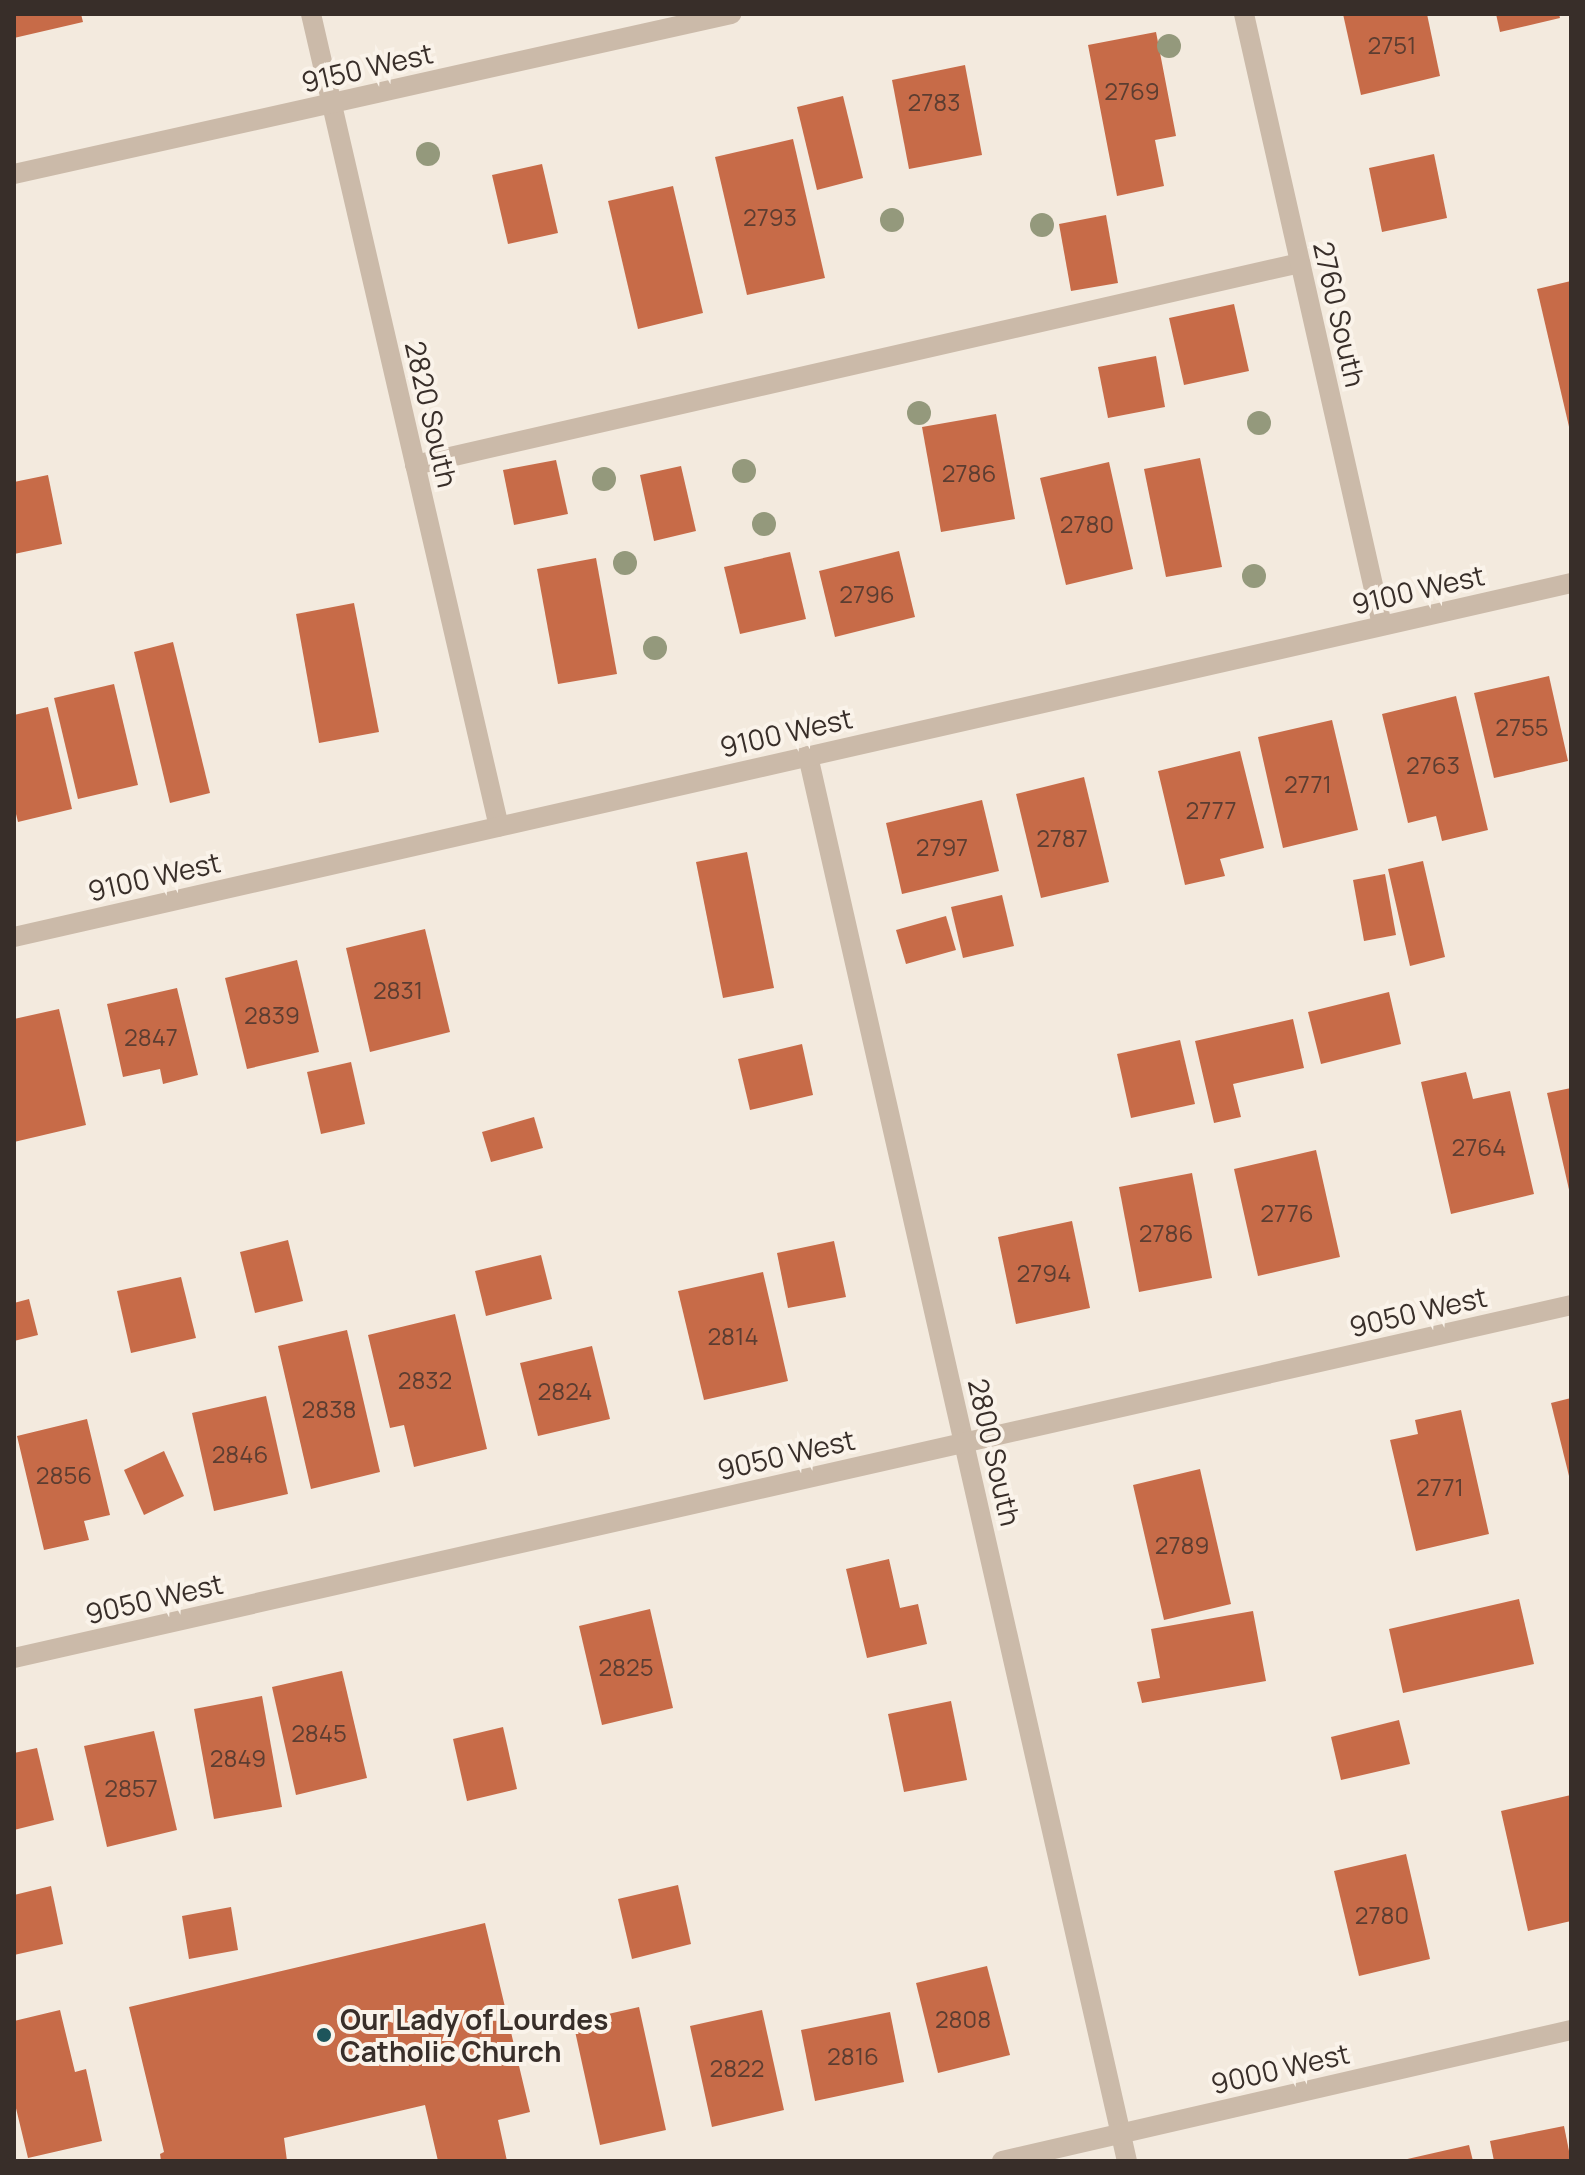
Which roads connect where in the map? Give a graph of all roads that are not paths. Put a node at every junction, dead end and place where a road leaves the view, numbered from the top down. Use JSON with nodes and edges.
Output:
{"nodes":[{"id":1,"x":311,"y":14,"type":"edge"},
{"id":2,"x":731,"y":14,"type":"edge"},
{"id":3,"x":1244,"y":14,"type":"edge"},
{"id":4,"x":332,"y":103,"type":"junction"},
{"id":5,"x":14,"y":174,"type":"edge"},
{"id":6,"x":1300,"y":263,"type":"junction"},
{"id":7,"x":415,"y":465,"type":"junction"},
{"id":8,"x":1571,"y":583,"type":"edge"},
{"id":9,"x":1382,"y":625,"type":"junction"},
{"id":10,"x":808,"y":756,"type":"junction"},
{"id":11,"x":499,"y":827,"type":"junction"},
{"id":12,"x":14,"y":937,"type":"edge"},
{"id":13,"x":1571,"y":1305,"type":"edge"},
{"id":14,"x":964,"y":1443,"type":"junction"},
{"id":15,"x":14,"y":1658,"type":"edge"},
{"id":16,"x":1571,"y":2030,"type":"edge"},
{"id":17,"x":1121,"y":2134,"type":"junction"},
{"id":18,"x":1002,"y":2161,"type":"edge"},
{"id":19,"x":1127,"y":2161,"type":"edge"}],
"edges":[{"from":1,"to":4,"type":"street","name":"2820 South"},
{"from":2,"to":4,"type":"street","name":"9150 West"},
{"from":3,"to":6,"type":"street","name":"2760 South"},
{"from":4,"to":5,"type":"street","name":"9150 West"},
{"from":4,"to":7,"type":"street","name":"2820 South"},
{"from":6,"to":7,"type":"street"},
{"from":6,"to":9,"type":"street","name":"2760 South"},
{"from":7,"to":11,"type":"street","name":"2820 South"},
{"from":8,"to":9,"type":"street","name":"9100 West"},
{"from":9,"to":10,"type":"street","name":"9100 West"},
{"from":10,"to":11,"type":"street","name":"9100 West"},
{"from":10,"to":14,"type":"street","name":"2800 South"},
{"from":11,"to":12,"type":"street","name":"9100 West"},
{"from":13,"to":14,"type":"street","name":"9050 West"},
{"from":14,"to":15,"type":"street","name":"9050 West"},
{"from":14,"to":17,"type":"street","name":"2800 South"},
{"from":16,"to":17,"type":"street","name":"9000 West"},
{"from":17,"to":18,"type":"street","name":"9000 West"},
{"from":17,"to":19,"type":"street","name":"2800 South"}]}
